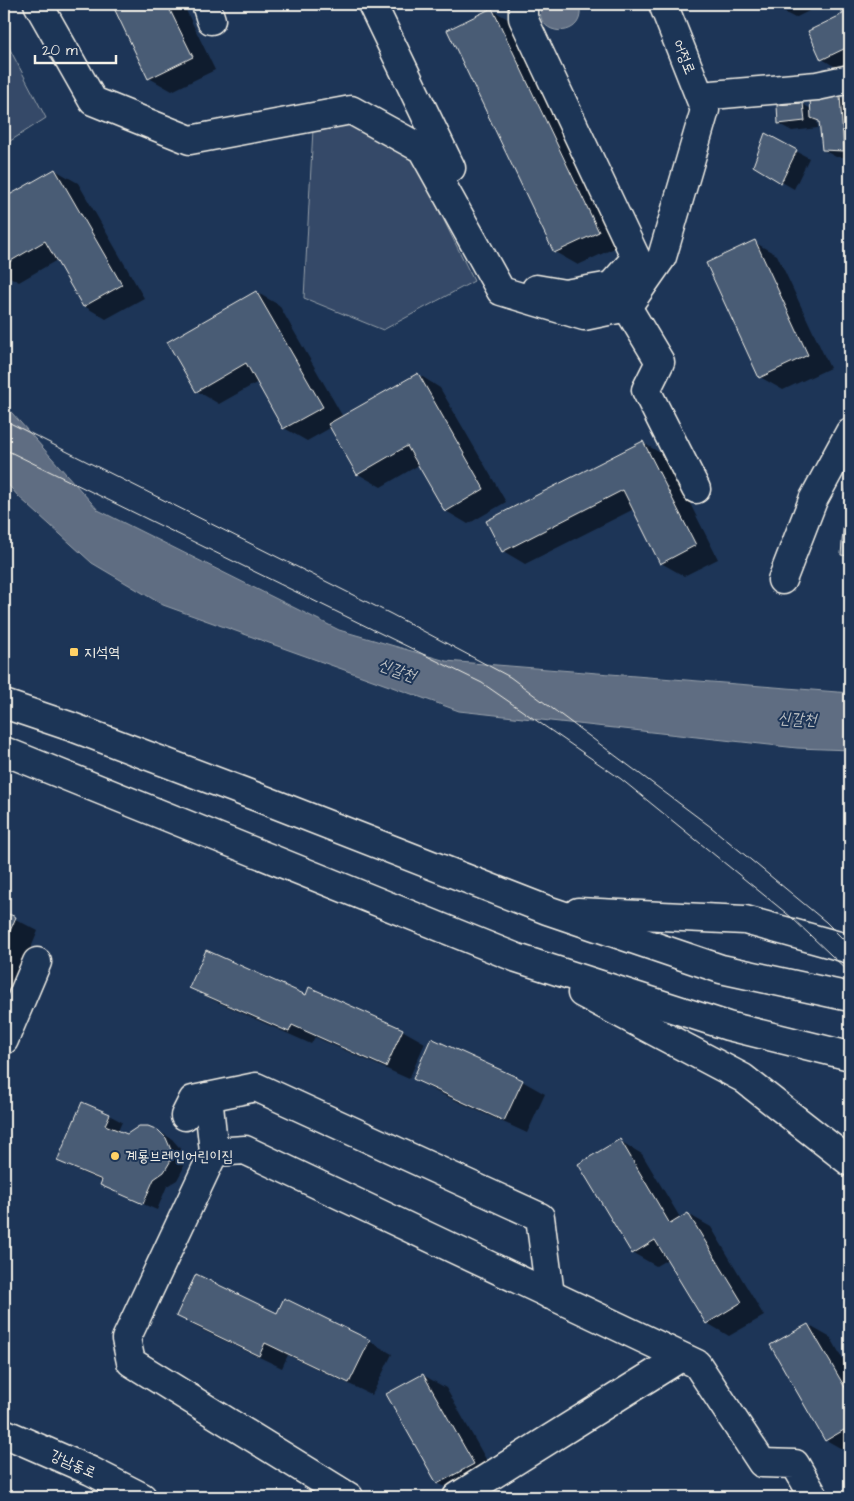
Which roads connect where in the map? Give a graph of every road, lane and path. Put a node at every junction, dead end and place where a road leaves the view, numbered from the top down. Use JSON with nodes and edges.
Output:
{"nodes":[{"id":1,"x":38,"y":4,"type":"edge"},
{"id":2,"x":372,"y":4,"type":"edge"},
{"id":3,"x":663,"y":4,"type":"edge"},
{"id":4,"x":520,"y":15,"type":"edge"},
{"id":5,"x":850,"y":80,"type":"edge"},
{"id":6,"x":703,"y":103,"type":"junction"},
{"id":7,"x":627,"y":307,"type":"junction"},
{"id":8,"x":850,"y":432,"type":"edge"},
{"id":9,"x":696,"y":489,"type":"dead end"},
{"id":10,"x":782,"y":580,"type":"dead end"},
{"id":11,"x":4,"y":704,"type":"edge"},
{"id":12,"x":4,"y":751,"type":"edge"},
{"id":13,"x":547,"y":910,"type":"junction"},
{"id":14,"x":850,"y":948,"type":"edge"},
{"id":15,"x":517,"y":958,"type":"junction"},
{"id":16,"x":37,"y":962,"type":"dead end"},
{"id":17,"x":850,"y":997,"type":"edge"},
{"id":18,"x":4,"y":1040,"type":"edge"},
{"id":19,"x":850,"y":1056,"type":"edge"},
{"id":20,"x":208,"y":1097,"type":"junction"},
{"id":21,"x":185,"y":1116,"type":"dead end"},
{"id":22,"x":214,"y":1152,"type":"junction"},
{"id":23,"x":850,"y":1162,"type":"edge"},
{"id":24,"x":550,"y":1295,"type":"junction"},
{"id":25,"x":681,"y":1357,"type":"junction"},
{"id":26,"x":4,"y":1433,"type":"edge"},
{"id":27,"x":142,"y":1497,"type":"edge"},
{"id":28,"x":349,"y":1497,"type":"edge"},
{"id":29,"x":457,"y":1497,"type":"edge"},
{"id":30,"x":814,"y":1497,"type":"edge"}],
"edges":[{"from":1,"to":7,"type":"street"},
{"from":2,"to":4,"type":"street"},
{"from":3,"to":6,"type":"street","name":"어정로"},
{"from":5,"to":6,"type":"street"},
{"from":6,"to":7,"type":"street"},
{"from":7,"to":9,"type":"street"},
{"from":8,"to":10,"type":"street"},
{"from":11,"to":13,"type":"street"},
{"from":12,"to":15,"type":"street"},
{"from":13,"to":14,"type":"street"},
{"from":13,"to":17,"type":"street"},
{"from":15,"to":19,"type":"street"},
{"from":15,"to":23,"type":"street"},
{"from":16,"to":18,"type":"street"},
{"from":20,"to":21,"type":"street"},
{"from":20,"to":22,"type":"street"},
{"from":20,"to":24,"type":"street"},
{"from":22,"to":24,"type":"street"},
{"from":22,"to":28,"type":"street"},
{"from":24,"to":25,"type":"street"},
{"from":25,"to":29,"type":"street"},
{"from":25,"to":30,"type":"street"},
{"from":26,"to":27,"type":"street","name":"강남동로"}]}
